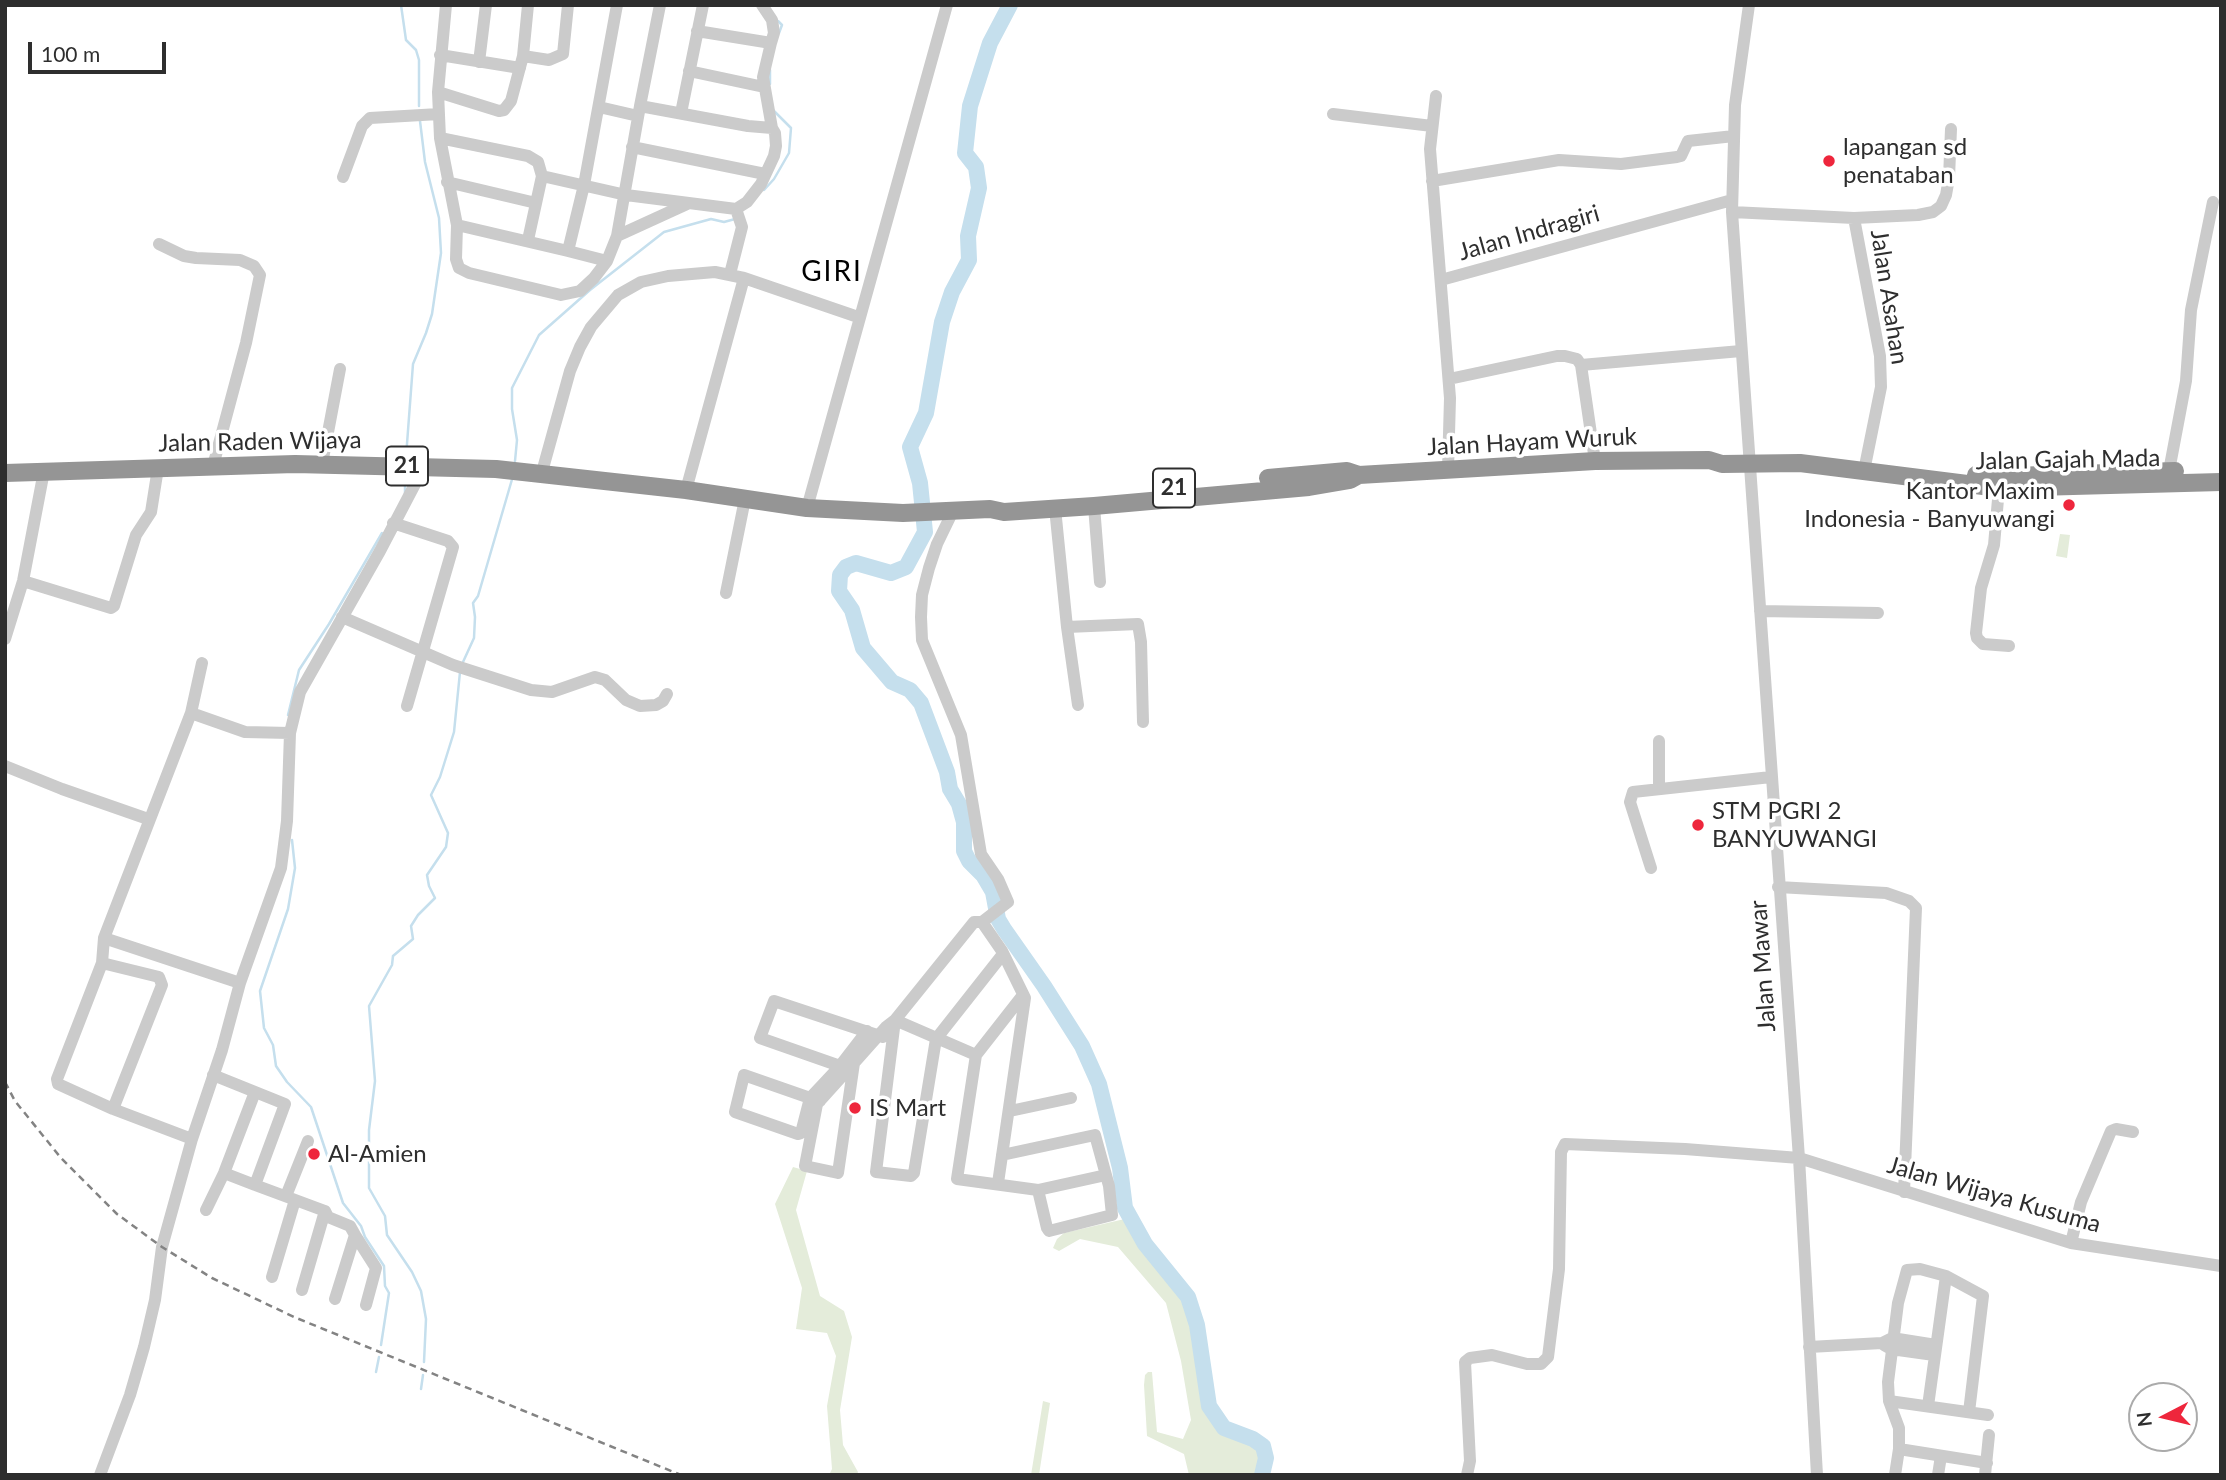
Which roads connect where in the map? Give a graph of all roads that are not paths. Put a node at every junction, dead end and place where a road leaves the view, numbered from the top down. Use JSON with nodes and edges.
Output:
{"nodes":[{"id":1,"x":446,"y":5,"type":"edge"},
{"id":2,"x":486,"y":5,"type":"edge"},
{"id":3,"x":528,"y":5,"type":"edge"},
{"id":4,"x":568,"y":5,"type":"edge"},
{"id":5,"x":617,"y":5,"type":"edge"},
{"id":6,"x":660,"y":5,"type":"edge"},
{"id":7,"x":702,"y":5,"type":"edge"},
{"id":8,"x":762,"y":5,"type":"edge"},
{"id":9,"x":947,"y":5,"type":"edge"},
{"id":10,"x":1749,"y":5,"type":"edge"},
{"id":11,"x":697,"y":31,"type":"junction"},
{"id":12,"x":771,"y":43,"type":"junction"},
{"id":13,"x":440,"y":55,"type":"junction"},
{"id":14,"x":479,"y":62,"type":"junction"},
{"id":15,"x":521,"y":62,"type":"junction"},
{"id":16,"x":689,"y":71,"type":"junction"},
{"id":17,"x":764,"y":87,"type":"junction"},
{"id":18,"x":438,"y":92,"type":"junction"},
{"id":19,"x":1436,"y":96,"type":"dead end"},
{"id":20,"x":599,"y":107,"type":"junction"},
{"id":21,"x":639,"y":111,"type":"junction"},
{"id":22,"x":681,"y":113,"type":"junction"},
{"id":23,"x":439,"y":114,"type":"junction"},
{"id":24,"x":1333,"y":114,"type":"dead end"},
{"id":25,"x":1432,"y":126,"type":"junction"},
{"id":26,"x":772,"y":128,"type":"junction"},
{"id":27,"x":1951,"y":129,"type":"dead end"},
{"id":28,"x":1734,"y":136,"type":"junction"},
{"id":29,"x":440,"y":138,"type":"junction"},
{"id":30,"x":632,"y":148,"type":"junction"},
{"id":31,"x":765,"y":174,"type":"junction"},
{"id":32,"x":542,"y":176,"type":"junction"},
{"id":33,"x":343,"y":177,"type":"dead end"},
{"id":34,"x":1432,"y":181,"type":"junction"},
{"id":35,"x":447,"y":182,"type":"junction"},
{"id":36,"x":584,"y":185,"type":"junction"},
{"id":37,"x":626,"y":195,"type":"junction"},
{"id":38,"x":2213,"y":202,"type":"dead end"},
{"id":39,"x":536,"y":203,"type":"junction"},
{"id":40,"x":687,"y":204,"type":"junction"},
{"id":41,"x":1732,"y":206,"type":"junction"},
{"id":42,"x":739,"y":216,"type":"junction"},
{"id":43,"x":1854,"y":218,"type":"junction"},
{"id":44,"x":457,"y":225,"type":"junction"},
{"id":45,"x":617,"y":236,"type":"junction"},
{"id":46,"x":528,"y":240,"type":"junction"},
{"id":47,"x":159,"y":244,"type":"dead end"},
{"id":48,"x":568,"y":251,"type":"junction"},
{"id":49,"x":607,"y":261,"type":"junction"},
{"id":50,"x":730,"y":274,"type":"junction"},
{"id":51,"x":744,"y":278,"type":"junction"},
{"id":52,"x":1441,"y":280,"type":"junction"},
{"id":53,"x":859,"y":317,"type":"junction"},
{"id":54,"x":1741,"y":351,"type":"junction"},
{"id":55,"x":1575,"y":360,"type":"junction"},
{"id":56,"x":340,"y":369,"type":"dead end"},
{"id":57,"x":1449,"y":379,"type":"junction"},
{"id":58,"x":1749,"y":458,"type":"junction"},
{"id":59,"x":1595,"y":461,"type":"junction"},
{"id":60,"x":322,"y":464,"type":"junction"},
{"id":61,"x":213,"y":466,"type":"junction"},
{"id":62,"x":1865,"y":466,"type":"junction"},
{"id":63,"x":424,"y":467,"type":"junction"},
{"id":64,"x":158,"y":468,"type":"junction"},
{"id":65,"x":1448,"y":470,"type":"junction"},
{"id":66,"x":2221,"y":470,"type":"edge"},
{"id":67,"x":44,"y":471,"type":"junction"},
{"id":68,"x":2169,"y":471,"type":"junction"},
{"id":69,"x":542,"y":472,"type":"junction"},
{"id":70,"x":5,"y":473,"type":"edge"},
{"id":71,"x":1359,"y":475,"type":"junction"},
{"id":72,"x":2221,"y":482,"type":"edge"},
{"id":73,"x":1999,"y":488,"type":"junction"},
{"id":74,"x":686,"y":489,"type":"junction"},
{"id":75,"x":745,"y":499,"type":"junction"},
{"id":76,"x":1094,"y":506,"type":"junction"},
{"id":77,"x":807,"y":508,"type":"junction"},
{"id":78,"x":1055,"y":508,"type":"junction"},
{"id":79,"x":990,"y":509,"type":"junction"},
{"id":80,"x":948,"y":512,"type":"junction"},
{"id":81,"x":393,"y":523,"type":"junction"},
{"id":82,"x":23,"y":581,"type":"junction"},
{"id":83,"x":1100,"y":582,"type":"dead end"},
{"id":84,"x":726,"y":593,"type":"dead end"},
{"id":85,"x":1760,"y":611,"type":"junction"},
{"id":86,"x":1878,"y":613,"type":"dead end"},
{"id":87,"x":342,"y":617,"type":"junction"},
{"id":88,"x":1067,"y":627,"type":"junction"},
{"id":89,"x":5,"y":639,"type":"edge"},
{"id":90,"x":2010,"y":646,"type":"dead end"},
{"id":91,"x":422,"y":652,"type":"junction"},
{"id":92,"x":202,"y":663,"type":"dead end"},
{"id":93,"x":667,"y":694,"type":"dead end"},
{"id":94,"x":1078,"y":705,"type":"dead end"},
{"id":95,"x":407,"y":706,"type":"dead end"},
{"id":96,"x":191,"y":713,"type":"junction"},
{"id":97,"x":1143,"y":722,"type":"dead end"},
{"id":98,"x":290,"y":733,"type":"junction"},
{"id":99,"x":1659,"y":741,"type":"dead end"},
{"id":100,"x":5,"y":766,"type":"edge"},
{"id":101,"x":1771,"y":777,"type":"junction"},
{"id":102,"x":1659,"y":788,"type":"junction"},
{"id":103,"x":148,"y":819,"type":"junction"},
{"id":104,"x":1651,"y":867,"type":"dead end"},
{"id":105,"x":1778,"y":887,"type":"junction"},
{"id":106,"x":991,"y":916,"type":"junction"},
{"id":107,"x":104,"y":938,"type":"junction"},
{"id":108,"x":1003,"y":954,"type":"junction"},
{"id":109,"x":102,"y":963,"type":"junction"},
{"id":110,"x":240,"y":983,"type":"junction"},
{"id":111,"x":1023,"y":995,"type":"junction"},
{"id":112,"x":895,"y":1020,"type":"junction"},
{"id":113,"x":873,"y":1033,"type":"junction"},
{"id":114,"x":936,"y":1039,"type":"junction"},
{"id":115,"x":894,"y":1041,"type":"junction"},
{"id":116,"x":976,"y":1055,"type":"junction"},
{"id":117,"x":854,"y":1063,"type":"junction"},
{"id":118,"x":840,"y":1066,"type":"junction"},
{"id":119,"x":213,"y":1075,"type":"junction"},
{"id":120,"x":252,"y":1091,"type":"junction"},
{"id":121,"x":1071,"y":1098,"type":"dead end"},
{"id":122,"x":815,"y":1100,"type":"junction"},
{"id":123,"x":113,"y":1109,"type":"junction"},
{"id":124,"x":1010,"y":1111,"type":"junction"},
{"id":125,"x":2133,"y":1132,"type":"dead end"},
{"id":126,"x":192,"y":1139,"type":"junction"},
{"id":127,"x":308,"y":1141,"type":"dead end"},
{"id":128,"x":1002,"y":1154,"type":"junction"},
{"id":129,"x":1799,"y":1158,"type":"junction"},
{"id":130,"x":224,"y":1173,"type":"junction"},
{"id":131,"x":1106,"y":1175,"type":"junction"},
{"id":132,"x":998,"y":1183,"type":"junction"},
{"id":133,"x":255,"y":1185,"type":"junction"},
{"id":134,"x":1038,"y":1190,"type":"junction"},
{"id":135,"x":1904,"y":1192,"type":"junction"},
{"id":136,"x":291,"y":1198,"type":"junction"},
{"id":137,"x":206,"y":1210,"type":"dead end"},
{"id":138,"x":326,"y":1210,"type":"junction"},
{"id":139,"x":355,"y":1235,"type":"junction"},
{"id":140,"x":2071,"y":1243,"type":"junction"},
{"id":141,"x":2221,"y":1266,"type":"edge"},
{"id":142,"x":1946,"y":1276,"type":"junction"},
{"id":143,"x":272,"y":1278,"type":"dead end"},
{"id":144,"x":302,"y":1290,"type":"dead end"},
{"id":145,"x":335,"y":1299,"type":"dead end"},
{"id":146,"x":366,"y":1305,"type":"dead end"},
{"id":147,"x":1888,"y":1344,"type":"junction"},
{"id":148,"x":1809,"y":1348,"type":"junction"},
{"id":149,"x":1935,"y":1350,"type":"junction"},
{"id":150,"x":1889,"y":1401,"type":"junction"},
{"id":151,"x":1928,"y":1406,"type":"junction"},
{"id":152,"x":1969,"y":1412,"type":"junction"},
{"id":153,"x":1988,"y":1415,"type":"dead end"},
{"id":154,"x":1989,"y":1436,"type":"dead end"},
{"id":155,"x":1899,"y":1449,"type":"junction"},
{"id":156,"x":1941,"y":1456,"type":"junction"},
{"id":157,"x":1986,"y":1469,"type":"edge"},
{"id":158,"x":100,"y":1475,"type":"edge"},
{"id":159,"x":1467,"y":1475,"type":"edge"},
{"id":160,"x":1818,"y":1475,"type":"edge"},
{"id":161,"x":1895,"y":1475,"type":"edge"},
{"id":162,"x":1938,"y":1475,"type":"edge"}],
"edges":[{"from":1,"to":13,"type":"street"},
{"from":2,"to":14,"type":"street"},
{"from":3,"to":15,"type":"street"},
{"from":4,"to":15,"type":"street"},
{"from":5,"to":20,"type":"street"},
{"from":6,"to":21,"type":"street"},
{"from":7,"to":11,"type":"street"},
{"from":8,"to":12,"type":"street"},
{"from":9,"to":53,"type":"street"},
{"from":10,"to":28,"type":"street","name":"Jalan Mawar"},
{"from":11,"to":12,"type":"street"},
{"from":11,"to":16,"type":"street"},
{"from":12,"to":17,"type":"street"},
{"from":13,"to":14,"type":"street"},
{"from":13,"to":18,"type":"street"},
{"from":14,"to":15,"type":"street"},
{"from":15,"to":18,"type":"street"},
{"from":16,"to":17,"type":"street"},
{"from":16,"to":22,"type":"street"},
{"from":17,"to":26,"type":"street"},
{"from":18,"to":23,"type":"street"},
{"from":19,"to":25,"type":"street"},
{"from":20,"to":21,"type":"street"},
{"from":20,"to":36,"type":"street"},
{"from":21,"to":22,"type":"street"},
{"from":21,"to":30,"type":"street"},
{"from":22,"to":26,"type":"street"},
{"from":23,"to":29,"type":"street"},
{"from":23,"to":33,"type":"street"},
{"from":24,"to":25,"type":"street"},
{"from":25,"to":34,"type":"street"},
{"from":26,"to":31,"type":"street"},
{"from":27,"to":43,"type":"street"},
{"from":28,"to":34,"type":"street"},
{"from":28,"to":41,"type":"street","name":"Jalan Mawar"},
{"from":29,"to":32,"type":"street"},
{"from":29,"to":35,"type":"street"},
{"from":30,"to":31,"type":"street"},
{"from":30,"to":37,"type":"street"},
{"from":31,"to":42,"type":"street"},
{"from":32,"to":36,"type":"street"},
{"from":32,"to":39,"type":"street"},
{"from":34,"to":52,"type":"street"},
{"from":35,"to":39,"type":"street"},
{"from":35,"to":44,"type":"street"},
{"from":36,"to":37,"type":"street"},
{"from":36,"to":48,"type":"street"},
{"from":37,"to":40,"type":"street"},
{"from":37,"to":45,"type":"street"},
{"from":38,"to":68,"type":"street"},
{"from":39,"to":46,"type":"street"},
{"from":40,"to":42,"type":"street"},
{"from":40,"to":45,"type":"street"},
{"from":41,"to":43,"type":"street","name":"Jalan Asahan"},
{"from":41,"to":52,"type":"street","name":"Jalan Indragiri"},
{"from":41,"to":54,"type":"street","name":"Jalan Mawar"},
{"from":42,"to":50,"type":"street"},
{"from":43,"to":62,"type":"street","name":"Jalan Asahan"},
{"from":44,"to":46,"type":"street"},
{"from":44,"to":49,"type":"street"},
{"from":45,"to":49,"type":"street"},
{"from":46,"to":48,"type":"street"},
{"from":47,"to":61,"type":"street"},
{"from":48,"to":49,"type":"street"},
{"from":50,"to":51,"type":"street"},
{"from":50,"to":69,"type":"street"},
{"from":51,"to":53,"type":"street"},
{"from":51,"to":74,"type":"street"},
{"from":52,"to":57,"type":"street","name":"Jalan Indragiri"},
{"from":53,"to":77,"type":"street"},
{"from":54,"to":55,"type":"street"},
{"from":54,"to":58,"type":"street","name":"Jalan Mawar"},
{"from":55,"to":57,"type":"street"},
{"from":55,"to":59,"type":"street"},
{"from":56,"to":60,"type":"street"},
{"from":57,"to":65,"type":"street","name":"Jalan Indragiri"},
{"from":58,"to":59,"type":"highway","name":"Jalan Hayam Wuruk","number":"21"},
{"from":58,"to":62,"type":"highway","name":"Jalan Gajah Mada","number":"21"},
{"from":58,"to":62,"type":"highway","number":"21"},
{"from":58,"to":85,"type":"street","name":"Jalan Mawar"},
{"from":59,"to":65,"type":"highway","name":"Jalan Hayam Wuruk","number":"21"},
{"from":60,"to":61,"type":"highway","name":"Jalan Raden Wijaya","number":"21"},
{"from":60,"to":63,"type":"highway","name":"Jalan Raden Wijaya","number":"21"},
{"from":61,"to":64,"type":"highway","name":"Jalan Raden Wijaya","number":"21"},
{"from":62,"to":68,"type":"highway","number":"21"},
{"from":62,"to":73,"type":"highway","name":"Jalan Gajah Mada","number":"21"},
{"from":63,"to":69,"type":"highway","name":"Jalan Raden Wijaya","number":"21"},
{"from":63,"to":81,"type":"street"},
{"from":64,"to":67,"type":"highway","name":"Jalan Raden Wijaya","number":"21"},
{"from":64,"to":82,"type":"street"},
{"from":65,"to":71,"type":"highway","name":"Jalan Hayam Wuruk","number":"21"},
{"from":66,"to":68,"type":"highway","number":"21"},
{"from":67,"to":70,"type":"highway","name":"Jalan Raden Wijaya","number":"21"},
{"from":67,"to":82,"type":"street"},
{"from":69,"to":74,"type":"highway","name":"Jalan Raden Wijaya","number":"21"},
{"from":71,"to":76,"type":"highway","name":"Jalan Hayam Wuruk","number":"21"},
{"from":71,"to":79,"type":"highway","name":"Jalan Hayam Wuruk","number":"21"},
{"from":72,"to":73,"type":"highway","name":"Jalan Gajah Mada","number":"21"},
{"from":73,"to":90,"type":"street"},
{"from":74,"to":75,"type":"highway","name":"Jalan Raden Wijaya","number":"21"},
{"from":75,"to":77,"type":"highway","name":"Jalan Raden Wijaya","number":"21"},
{"from":75,"to":84,"type":"street"},
{"from":76,"to":78,"type":"highway","name":"Jalan Hayam Wuruk","number":"21"},
{"from":76,"to":83,"type":"street"},
{"from":77,"to":80,"type":"highway","name":"Jalan Hayam Wuruk","number":"21"},
{"from":78,"to":79,"type":"highway","name":"Jalan Hayam Wuruk","number":"21"},
{"from":78,"to":88,"type":"street"},
{"from":79,"to":80,"type":"highway","name":"Jalan Hayam Wuruk","number":"21"},
{"from":80,"to":106,"type":"street"},
{"from":81,"to":87,"type":"street"},
{"from":81,"to":91,"type":"street"},
{"from":82,"to":89,"type":"street"},
{"from":85,"to":86,"type":"street"},
{"from":85,"to":101,"type":"street","name":"Jalan Mawar"},
{"from":87,"to":91,"type":"street"},
{"from":87,"to":98,"type":"street"},
{"from":88,"to":94,"type":"street"},
{"from":88,"to":97,"type":"street"},
{"from":91,"to":93,"type":"street"},
{"from":91,"to":95,"type":"street"},
{"from":92,"to":96,"type":"street"},
{"from":96,"to":98,"type":"street"},
{"from":96,"to":103,"type":"street"},
{"from":98,"to":110,"type":"street"},
{"from":99,"to":102,"type":"street"},
{"from":100,"to":103,"type":"street"},
{"from":101,"to":102,"type":"street"},
{"from":101,"to":105,"type":"street","name":"Jalan Mawar"},
{"from":102,"to":104,"type":"street"},
{"from":103,"to":107,"type":"street"},
{"from":105,"to":129,"type":"street","name":"Jalan Mawar"},
{"from":105,"to":135,"type":"street"},
{"from":106,"to":108,"type":"street"},
{"from":106,"to":112,"type":"street"},
{"from":107,"to":109,"type":"street"},
{"from":107,"to":110,"type":"street"},
{"from":108,"to":111,"type":"street"},
{"from":108,"to":114,"type":"street"},
{"from":109,"to":123,"type":"street"},
{"from":109,"to":123,"type":"street"},
{"from":110,"to":119,"type":"street"},
{"from":111,"to":116,"type":"street"},
{"from":111,"to":124,"type":"street"},
{"from":112,"to":113,"type":"street"},
{"from":112,"to":114,"type":"street"},
{"from":112,"to":115,"type":"street"},
{"from":113,"to":115,"type":"street"},
{"from":113,"to":117,"type":"street"},
{"from":113,"to":118,"type":"street"},
{"from":113,"to":118,"type":"street"},
{"from":114,"to":115,"type":"street"},
{"from":114,"to":116,"type":"street"},
{"from":116,"to":132,"type":"street"},
{"from":117,"to":122,"type":"street"},
{"from":117,"to":122,"type":"street"},
{"from":118,"to":122,"type":"street"},
{"from":119,"to":120,"type":"street"},
{"from":119,"to":126,"type":"street"},
{"from":120,"to":130,"type":"street"},
{"from":120,"to":133,"type":"street"},
{"from":121,"to":124,"type":"street"},
{"from":122,"to":122,"type":"street"},
{"from":123,"to":126,"type":"street"},
{"from":124,"to":128,"type":"street"},
{"from":125,"to":140,"type":"street"},
{"from":126,"to":158,"type":"street"},
{"from":127,"to":136,"type":"street"},
{"from":128,"to":131,"type":"street"},
{"from":128,"to":132,"type":"street"},
{"from":129,"to":135,"type":"street","name":"Jalan Wijaya Kusuma"},
{"from":129,"to":148,"type":"street","name":"Jalan Mawar"},
{"from":129,"to":159,"type":"street","name":"Jalan Wijaya Kusuma"},
{"from":130,"to":133,"type":"street"},
{"from":130,"to":137,"type":"street"},
{"from":131,"to":134,"type":"street"},
{"from":131,"to":134,"type":"street"},
{"from":132,"to":134,"type":"street"},
{"from":133,"to":136,"type":"street"},
{"from":135,"to":140,"type":"street","name":"Jalan Wijaya Kusuma"},
{"from":136,"to":138,"type":"street"},
{"from":136,"to":143,"type":"street"},
{"from":138,"to":139,"type":"street"},
{"from":138,"to":144,"type":"street"},
{"from":139,"to":145,"type":"street"},
{"from":139,"to":146,"type":"street"},
{"from":140,"to":141,"type":"street","name":"Jalan Wijaya Kusuma"},
{"from":142,"to":147,"type":"street"},
{"from":142,"to":149,"type":"street"},
{"from":142,"to":152,"type":"street"},
{"from":147,"to":148,"type":"street"},
{"from":147,"to":149,"type":"street"},
{"from":147,"to":150,"type":"street"},
{"from":148,"to":160,"type":"street","name":"Jalan Mawar"},
{"from":149,"to":151,"type":"street"},
{"from":150,"to":151,"type":"street"},
{"from":150,"to":155,"type":"street"},
{"from":151,"to":152,"type":"street"},
{"from":152,"to":153,"type":"street"},
{"from":154,"to":157,"type":"street"},
{"from":155,"to":156,"type":"street"},
{"from":155,"to":161,"type":"street"},
{"from":156,"to":157,"type":"street"},
{"from":156,"to":162,"type":"street"}]}
